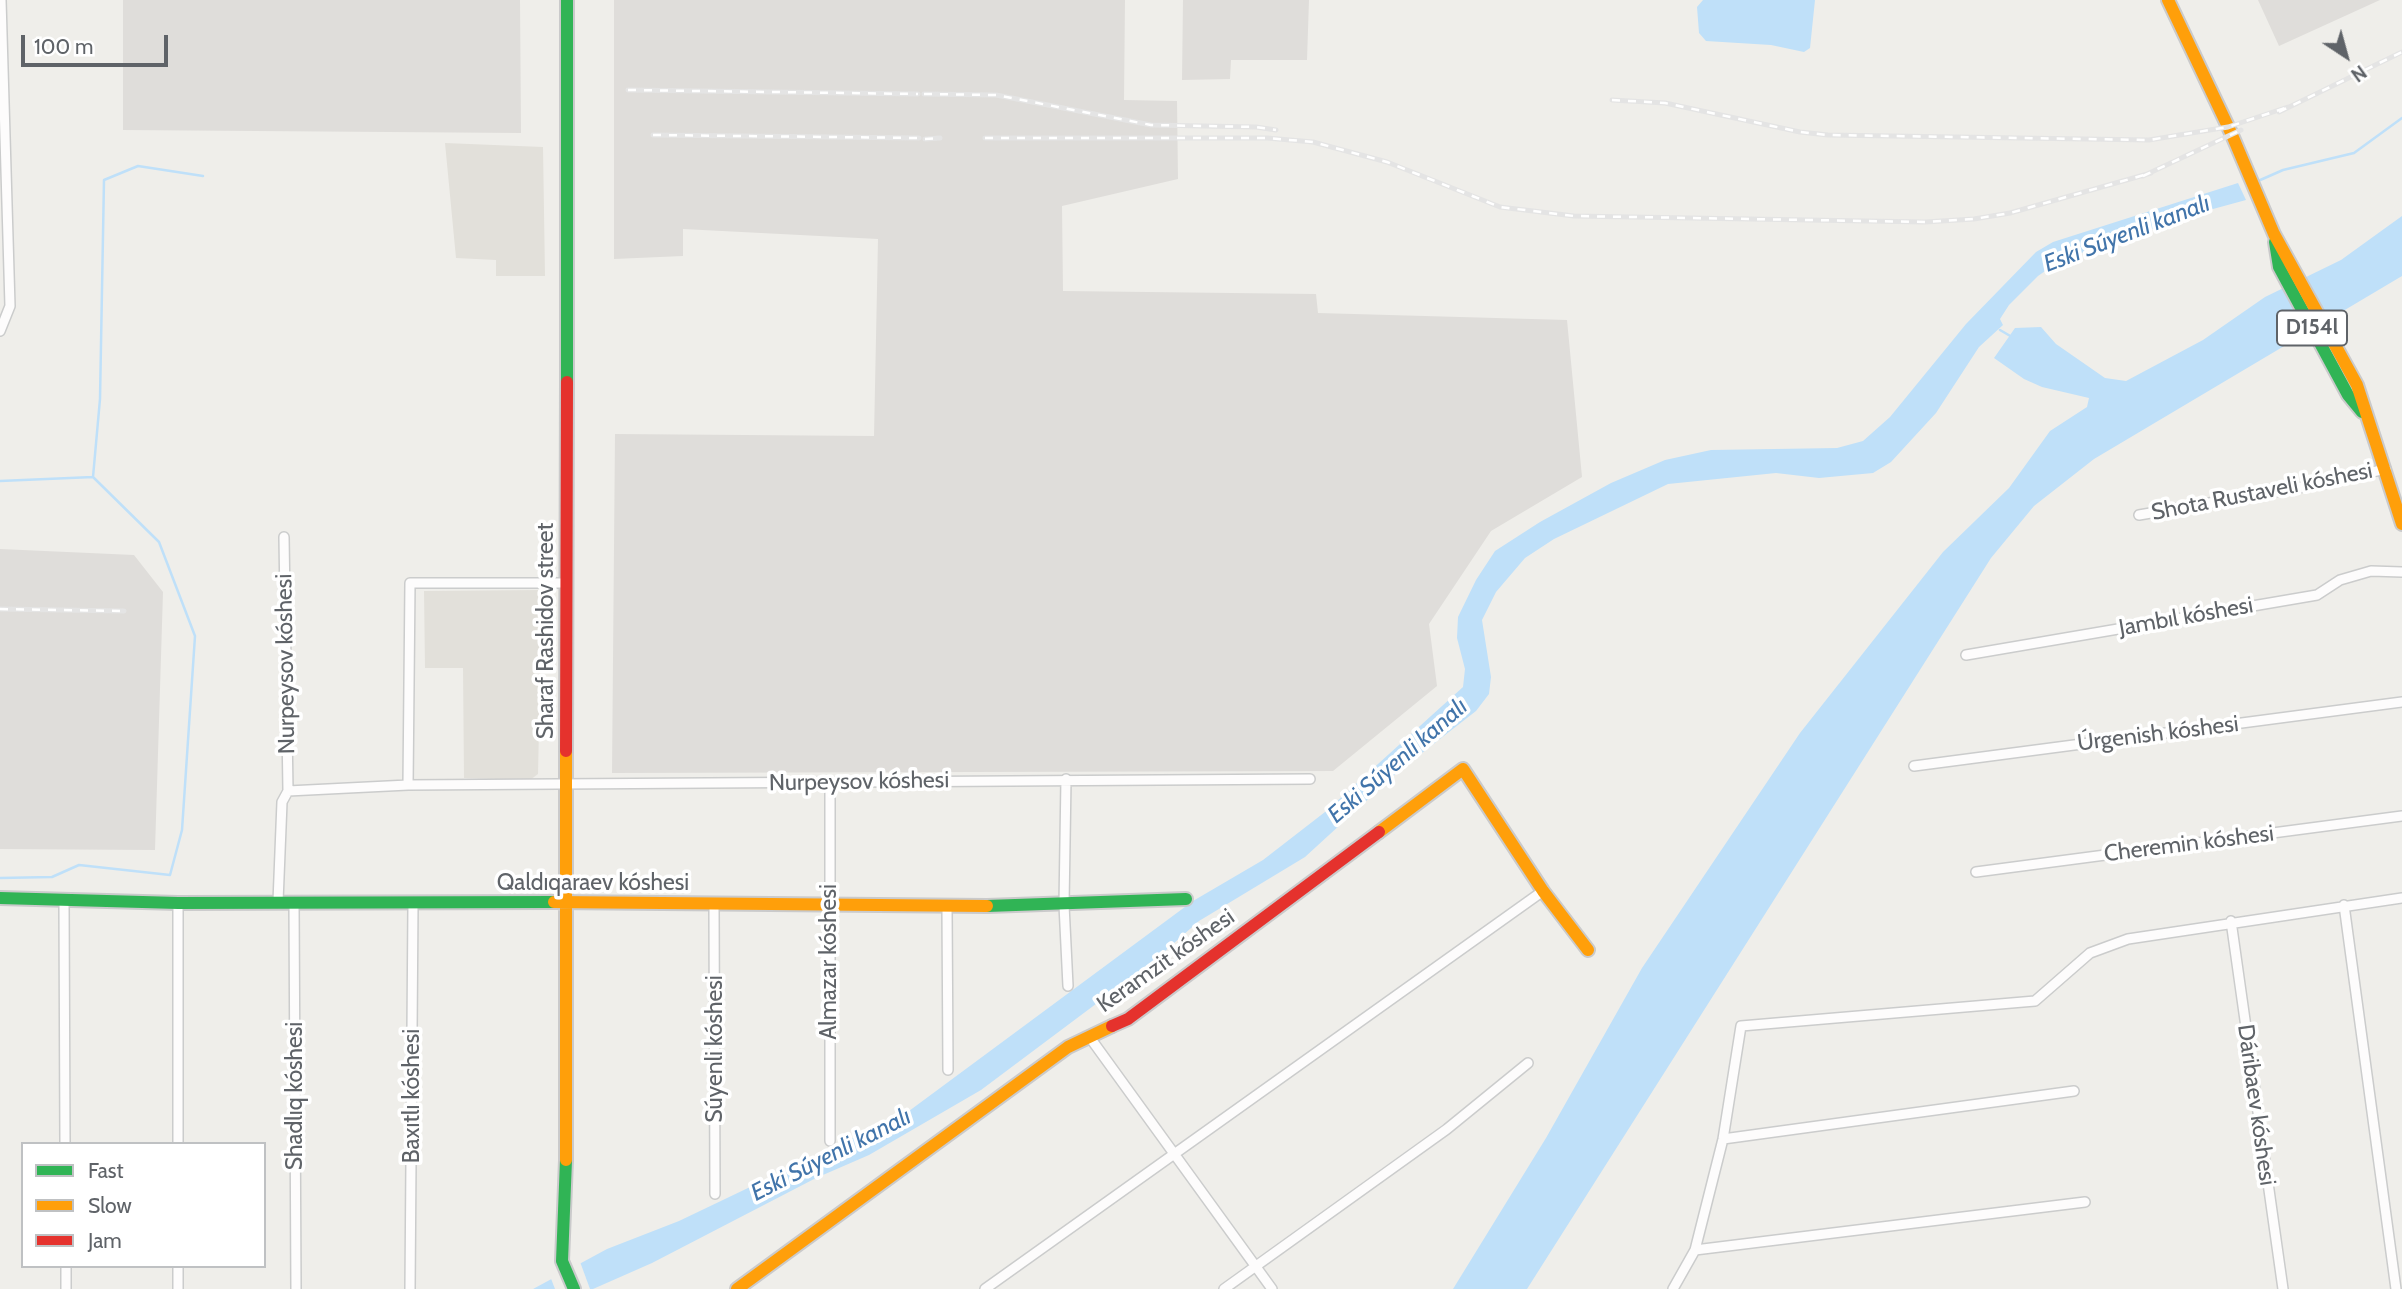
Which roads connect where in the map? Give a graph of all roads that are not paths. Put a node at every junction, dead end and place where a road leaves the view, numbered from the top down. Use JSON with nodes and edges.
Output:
{"nodes":[{"id":1,"x":1,"y":0,"type":"edge"},
{"id":2,"x":566,"y":0,"type":"edge"},
{"id":3,"x":2168,"y":0,"type":"edge"},
{"id":4,"x":0,"y":331,"type":"edge"},
{"id":5,"x":2386,"y":469,"type":"junction"},
{"id":6,"x":2139,"y":515,"type":"dead end"},
{"id":7,"x":2402,"y":523,"type":"edge"},
{"id":8,"x":284,"y":537,"type":"dead end"},
{"id":9,"x":2402,"y":572,"type":"edge"},
{"id":10,"x":567,"y":583,"type":"junction"},
{"id":11,"x":1966,"y":655,"type":"dead end"},
{"id":12,"x":2402,"y":702,"type":"edge"},
{"id":13,"x":1914,"y":766,"type":"dead end"},
{"id":14,"x":1066,"y":779,"type":"junction"},
{"id":15,"x":1310,"y":779,"type":"dead end"},
{"id":16,"x":830,"y":783,"type":"junction"},
{"id":17,"x":567,"y":784,"type":"junction"},
{"id":18,"x":408,"y":785,"type":"junction"},
{"id":19,"x":288,"y":791,"type":"junction"},
{"id":20,"x":2402,"y":816,"type":"edge"},
{"id":21,"x":1976,"y":872,"type":"dead end"},
{"id":22,"x":1544,"y":891,"type":"junction"},
{"id":23,"x":0,"y":898,"type":"edge"},
{"id":24,"x":2402,"y":898,"type":"edge"},
{"id":25,"x":1186,"y":899,"type":"dead end"},
{"id":26,"x":64,"y":900,"type":"junction"},
{"id":27,"x":278,"y":902,"type":"junction"},
{"id":28,"x":294,"y":902,"type":"junction"},
{"id":29,"x":567,"y":902,"type":"junction"},
{"id":30,"x":178,"y":903,"type":"junction"},
{"id":31,"x":414,"y":904,"type":"junction"},
{"id":32,"x":714,"y":904,"type":"junction"},
{"id":33,"x":1064,"y":905,"type":"junction"},
{"id":34,"x":2344,"y":905,"type":"junction"},
{"id":35,"x":829,"y":906,"type":"junction"},
{"id":36,"x":947,"y":908,"type":"junction"},
{"id":37,"x":2231,"y":922,"type":"junction"},
{"id":38,"x":1588,"y":950,"type":"dead end"},
{"id":39,"x":1068,"y":986,"type":"dead end"},
{"id":40,"x":1091,"y":1039,"type":"junction"},
{"id":41,"x":1528,"y":1063,"type":"dead end"},
{"id":42,"x":948,"y":1070,"type":"dead end"},
{"id":43,"x":2074,"y":1091,"type":"dead end"},
{"id":44,"x":1723,"y":1139,"type":"junction"},
{"id":45,"x":830,"y":1141,"type":"dead end"},
{"id":46,"x":65,"y":1142,"type":"edge"},
{"id":47,"x":178,"y":1142,"type":"edge"},
{"id":48,"x":1173,"y":1154,"type":"junction"},
{"id":49,"x":715,"y":1194,"type":"dead end"},
{"id":50,"x":2085,"y":1202,"type":"dead end"},
{"id":51,"x":1695,"y":1250,"type":"junction"},
{"id":52,"x":1255,"y":1266,"type":"junction"},
{"id":53,"x":66,"y":1268,"type":"edge"},
{"id":54,"x":178,"y":1268,"type":"edge"},
{"id":55,"x":66,"y":1289,"type":"edge"},
{"id":56,"x":178,"y":1289,"type":"edge"},
{"id":57,"x":296,"y":1289,"type":"edge"},
{"id":58,"x":410,"y":1289,"type":"edge"},
{"id":59,"x":574,"y":1289,"type":"edge"},
{"id":60,"x":737,"y":1289,"type":"edge"},
{"id":61,"x":985,"y":1289,"type":"edge"},
{"id":62,"x":1224,"y":1289,"type":"edge"},
{"id":63,"x":1272,"y":1289,"type":"edge"},
{"id":64,"x":1673,"y":1289,"type":"edge"},
{"id":65,"x":2283,"y":1289,"type":"edge"},
{"id":66,"x":2396,"y":1289,"type":"edge"}],
"edges":[{"from":1,"to":4,"type":"street"},
{"from":2,"to":10,"type":"street","name":"Sharaf Rashidov street"},
{"from":3,"to":5,"type":"street","number":"D154l"},
{"from":5,"to":6,"type":"street","name":"Shota Rustaveli kóshesi"},
{"from":5,"to":7,"type":"street","number":"D154l"},
{"from":8,"to":19,"type":"street","name":"Nurpeysov kóshesi"},
{"from":9,"to":11,"type":"street","name":"Jambıl kóshesi"},
{"from":10,"to":17,"type":"street","name":"Sharaf Rashidov street"},
{"from":10,"to":18,"type":"street"},
{"from":12,"to":13,"type":"street","name":"Úrgenish kóshesi"},
{"from":14,"to":15,"type":"street","name":"Nurpeysov kóshesi"},
{"from":14,"to":16,"type":"street","name":"Nurpeysov kóshesi"},
{"from":14,"to":33,"type":"street"},
{"from":16,"to":17,"type":"street","name":"Nurpeysov kóshesi"},
{"from":16,"to":35,"type":"street","name":"Almazar kóshesi"},
{"from":17,"to":18,"type":"street","name":"Nurpeysov kóshesi"},
{"from":17,"to":29,"type":"street","name":"Sharaf Rashidov street"},
{"from":18,"to":19,"type":"street","name":"Nurpeysov kóshesi"},
{"from":19,"to":27,"type":"street","name":"Nurpeysov kóshesi"},
{"from":20,"to":21,"type":"street","name":"Cheremin kóshesi"},
{"from":22,"to":38,"type":"street","name":"Keramzit kóshesi"},
{"from":22,"to":40,"type":"street","name":"Keramzit kóshesi"},
{"from":22,"to":48,"type":"street"},
{"from":23,"to":26,"type":"street","name":"Qaldıqaraev kóshesi"},
{"from":24,"to":34,"type":"street"},
{"from":25,"to":33,"type":"street","name":"Qaldıqaraev kóshesi"},
{"from":26,"to":30,"type":"street","name":"Qaldıqaraev kóshesi"},
{"from":26,"to":46,"type":"street"},
{"from":27,"to":28,"type":"street","name":"Qaldıqaraev kóshesi"},
{"from":27,"to":30,"type":"street","name":"Qaldıqaraev kóshesi"},
{"from":28,"to":31,"type":"street","name":"Qaldıqaraev kóshesi"},
{"from":28,"to":57,"type":"street","name":"Shadlıq kóshesi"},
{"from":29,"to":31,"type":"street","name":"Qaldıqaraev kóshesi"},
{"from":29,"to":32,"type":"street","name":"Qaldıqaraev kóshesi"},
{"from":29,"to":59,"type":"street","name":"Sharaf Rashidov street"},
{"from":30,"to":47,"type":"street"},
{"from":31,"to":58,"type":"street","name":"Baxıtlı kóshesi"},
{"from":32,"to":35,"type":"street","name":"Qaldıqaraev kóshesi"},
{"from":32,"to":49,"type":"street","name":"Súyenli kóshesi"},
{"from":33,"to":36,"type":"street","name":"Qaldıqaraev kóshesi"},
{"from":33,"to":39,"type":"street"},
{"from":34,"to":37,"type":"street"},
{"from":34,"to":66,"type":"street"},
{"from":35,"to":36,"type":"street","name":"Qaldıqaraev kóshesi"},
{"from":35,"to":45,"type":"street","name":"Almazar kóshesi"},
{"from":36,"to":42,"type":"street"},
{"from":37,"to":44,"type":"street"},
{"from":37,"to":65,"type":"street","name":"Dáribaev kóshesi"},
{"from":40,"to":48,"type":"street"},
{"from":40,"to":60,"type":"street","name":"Keramzit kóshesi"},
{"from":41,"to":52,"type":"street"},
{"from":43,"to":44,"type":"street"},
{"from":44,"to":51,"type":"street"},
{"from":48,"to":52,"type":"street"},
{"from":48,"to":61,"type":"street"},
{"from":50,"to":51,"type":"street"},
{"from":51,"to":64,"type":"street"},
{"from":52,"to":62,"type":"street"},
{"from":52,"to":63,"type":"street"},
{"from":53,"to":55,"type":"street"},
{"from":54,"to":56,"type":"street"}]}
